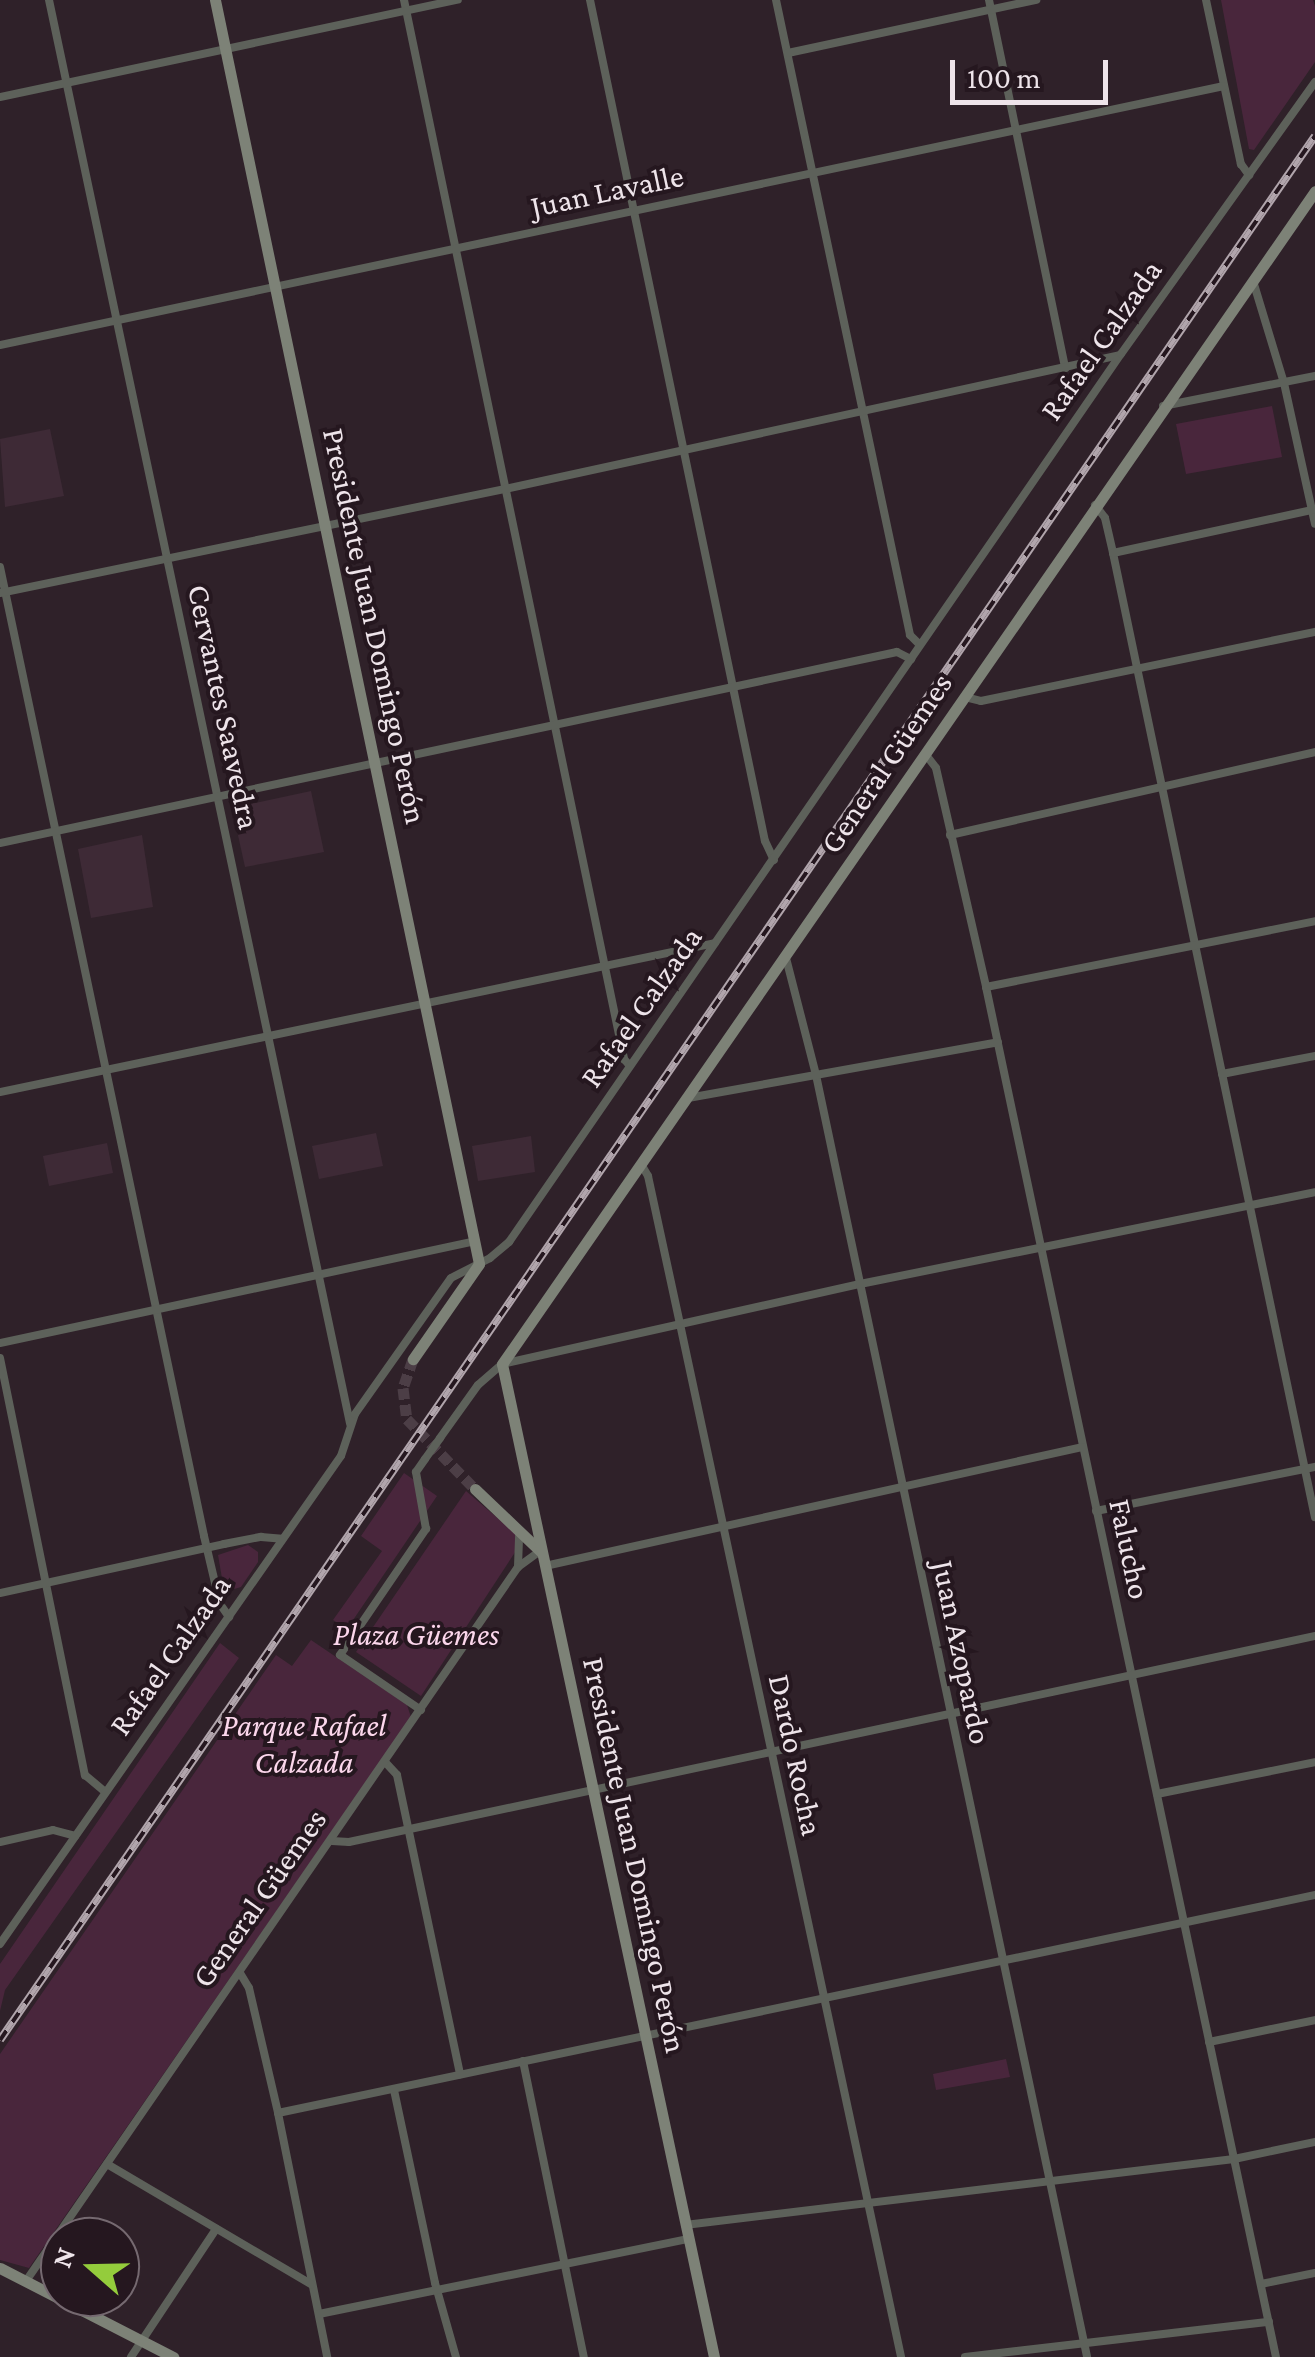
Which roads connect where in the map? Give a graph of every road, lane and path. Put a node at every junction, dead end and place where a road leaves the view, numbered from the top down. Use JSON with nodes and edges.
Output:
{"nodes":[{"id":1,"x":49,"y":0,"type":"edge"},
{"id":2,"x":214,"y":0,"type":"edge"},
{"id":3,"x":404,"y":0,"type":"edge"},
{"id":4,"x":458,"y":0,"type":"edge"},
{"id":5,"x":590,"y":0,"type":"edge"},
{"id":6,"x":776,"y":0,"type":"edge"},
{"id":7,"x":1036,"y":0,"type":"edge"},
{"id":8,"x":1206,"y":0,"type":"edge"},
{"id":9,"x":990,"y":4,"type":"edge"},
{"id":10,"x":406,"y":11,"type":"junction"},
{"id":11,"x":225,"y":49,"type":"junction"},
{"id":12,"x":788,"y":54,"type":"junction"},
{"id":13,"x":66,"y":82,"type":"junction"},
{"id":14,"x":1315,"y":82,"type":"edge"},
{"id":15,"x":1224,"y":86,"type":"junction"},
{"id":16,"x":0,"y":96,"type":"edge"},
{"id":17,"x":1016,"y":129,"type":"junction"},
{"id":18,"x":814,"y":172,"type":"junction"},
{"id":19,"x":1248,"y":175,"type":"junction"},
{"id":20,"x":1315,"y":192,"type":"edge"},
{"id":21,"x":635,"y":211,"type":"junction"},
{"id":22,"x":456,"y":248,"type":"junction"},
{"id":23,"x":1253,"y":281,"type":"junction"},
{"id":24,"x":274,"y":286,"type":"junction"},
{"id":25,"x":115,"y":320,"type":"junction"},
{"id":26,"x":0,"y":345,"type":"edge"},
{"id":27,"x":1120,"y":354,"type":"junction"},
{"id":28,"x":1065,"y":368,"type":"junction"},
{"id":29,"x":1315,"y":376,"type":"edge"},
{"id":30,"x":1284,"y":383,"type":"junction"},
{"id":31,"x":1163,"y":406,"type":"junction"},
{"id":32,"x":862,"y":412,"type":"junction"},
{"id":33,"x":683,"y":449,"type":"junction"},
{"id":34,"x":505,"y":490,"type":"junction"},
{"id":35,"x":1312,"y":503,"type":"edge"},
{"id":36,"x":1096,"y":506,"type":"junction"},
{"id":37,"x":1315,"y":524,"type":"edge"},
{"id":38,"x":326,"y":526,"type":"junction"},
{"id":39,"x":1113,"y":553,"type":"junction"},
{"id":40,"x":167,"y":558,"type":"junction"},
{"id":41,"x":0,"y":567,"type":"edge"},
{"id":42,"x":3,"y":593,"type":"edge"},
{"id":43,"x":1315,"y":632,"type":"edge"},
{"id":44,"x":920,"y":646,"type":"junction"},
{"id":45,"x":910,"y":659,"type":"junction"},
{"id":46,"x":1137,"y":669,"type":"junction"},
{"id":47,"x":734,"y":688,"type":"junction"},
{"id":48,"x":965,"y":697,"type":"junction"},
{"id":49,"x":557,"y":724,"type":"junction"},
{"id":50,"x":1315,"y":752,"type":"edge"},
{"id":51,"x":926,"y":754,"type":"junction"},
{"id":52,"x":376,"y":763,"type":"junction"},
{"id":53,"x":1162,"y":787,"type":"junction"},
{"id":54,"x":217,"y":796,"type":"junction"},
{"id":55,"x":55,"y":831,"type":"junction"},
{"id":56,"x":950,"y":835,"type":"junction"},
{"id":57,"x":0,"y":844,"type":"edge"},
{"id":58,"x":774,"y":860,"type":"junction"},
{"id":59,"x":1315,"y":921,"type":"edge"},
{"id":60,"x":715,"y":943,"type":"junction"},
{"id":61,"x":1196,"y":946,"type":"junction"},
{"id":62,"x":786,"y":958,"type":"junction"},
{"id":63,"x":606,"y":964,"type":"junction"},
{"id":64,"x":986,"y":987,"type":"junction"},
{"id":65,"x":427,"y":1003,"type":"junction"},
{"id":66,"x":268,"y":1038,"type":"junction"},
{"id":67,"x":998,"y":1042,"type":"junction"},
{"id":68,"x":1315,"y":1056,"type":"edge"},
{"id":69,"x":630,"y":1066,"type":"junction"},
{"id":70,"x":105,"y":1070,"type":"junction"},
{"id":71,"x":1222,"y":1074,"type":"junction"},
{"id":72,"x":816,"y":1075,"type":"junction"},
{"id":73,"x":0,"y":1092,"type":"edge"},
{"id":74,"x":688,"y":1098,"type":"junction"},
{"id":75,"x":641,"y":1164,"type":"junction"},
{"id":76,"x":1315,"y":1192,"type":"edge"},
{"id":77,"x":1250,"y":1206,"type":"junction"},
{"id":78,"x":475,"y":1241,"type":"junction"},
{"id":79,"x":1040,"y":1247,"type":"junction"},
{"id":80,"x":480,"y":1264,"type":"junction"},
{"id":81,"x":318,"y":1278,"type":"junction"},
{"id":82,"x":860,"y":1284,"type":"junction"},
{"id":83,"x":156,"y":1312,"type":"junction"},
{"id":84,"x":680,"y":1324,"type":"junction"},
{"id":85,"x":0,"y":1344,"type":"edge"},
{"id":86,"x":0,"y":1358,"type":"edge"},
{"id":87,"x":413,"y":1359,"type":"tunnel mouth"},
{"id":88,"x":502,"y":1364,"type":"junction"},
{"id":89,"x":350,"y":1424,"type":"junction"},
{"id":90,"x":1082,"y":1447,"type":"junction"},
{"id":91,"x":1310,"y":1468,"type":"edge"},
{"id":92,"x":474,"y":1488,"type":"tunnel mouth"},
{"id":93,"x":902,"y":1490,"type":"junction"},
{"id":94,"x":1096,"y":1511,"type":"junction"},
{"id":95,"x":1315,"y":1517,"type":"edge"},
{"id":96,"x":724,"y":1528,"type":"junction"},
{"id":97,"x":518,"y":1530,"type":"junction"},
{"id":98,"x":282,"y":1539,"type":"junction"},
{"id":99,"x":207,"y":1547,"type":"junction"},
{"id":100,"x":540,"y":1551,"type":"junction"},
{"id":101,"x":545,"y":1566,"type":"junction"},
{"id":102,"x":518,"y":1567,"type":"junction"},
{"id":103,"x":48,"y":1583,"type":"junction"},
{"id":104,"x":0,"y":1592,"type":"edge"},
{"id":105,"x":229,"y":1617,"type":"junction"},
{"id":106,"x":1315,"y":1636,"type":"edge"},
{"id":107,"x":1131,"y":1674,"type":"junction"},
{"id":108,"x":420,"y":1710,"type":"junction"},
{"id":109,"x":949,"y":1714,"type":"junction"},
{"id":110,"x":769,"y":1754,"type":"junction"},
{"id":111,"x":1315,"y":1762,"type":"edge"},
{"id":112,"x":386,"y":1763,"type":"junction"},
{"id":113,"x":594,"y":1790,"type":"junction"},
{"id":114,"x":105,"y":1792,"type":"junction"},
{"id":115,"x":1157,"y":1794,"type":"junction"},
{"id":116,"x":409,"y":1829,"type":"junction"},
{"id":117,"x":75,"y":1836,"type":"junction"},
{"id":118,"x":332,"y":1841,"type":"junction"},
{"id":119,"x":0,"y":1842,"type":"edge"},
{"id":120,"x":1315,"y":1896,"type":"edge"},
{"id":121,"x":1182,"y":1922,"type":"junction"},
{"id":122,"x":0,"y":1944,"type":"edge"},
{"id":123,"x":1002,"y":1958,"type":"junction"},
{"id":124,"x":240,"y":1973,"type":"junction"},
{"id":125,"x":825,"y":1996,"type":"junction"},
{"id":126,"x":1315,"y":2020,"type":"edge"},
{"id":127,"x":645,"y":2035,"type":"junction"},
{"id":128,"x":1209,"y":2042,"type":"junction"},
{"id":129,"x":522,"y":2061,"type":"junction"},
{"id":130,"x":460,"y":2074,"type":"junction"},
{"id":131,"x":394,"y":2090,"type":"junction"},
{"id":132,"x":278,"y":2113,"type":"junction"},
{"id":133,"x":1315,"y":2142,"type":"edge"},
{"id":134,"x":1234,"y":2160,"type":"junction"},
{"id":135,"x":107,"y":2164,"type":"junction"},
{"id":136,"x":1050,"y":2180,"type":"junction"},
{"id":137,"x":869,"y":2202,"type":"junction"},
{"id":138,"x":685,"y":2225,"type":"junction"},
{"id":139,"x":216,"y":2228,"type":"junction"},
{"id":140,"x":688,"y":2239,"type":"junction"},
{"id":141,"x":565,"y":2266,"type":"junction"},
{"id":142,"x":0,"y":2268,"type":"edge"},
{"id":143,"x":1315,"y":2273,"type":"edge"},
{"id":144,"x":26,"y":2280,"type":"junction"},
{"id":145,"x":311,"y":2284,"type":"junction"},
{"id":146,"x":1261,"y":2284,"type":"junction"},
{"id":147,"x":439,"y":2293,"type":"junction"},
{"id":148,"x":318,"y":2314,"type":"junction"},
{"id":149,"x":1269,"y":2322,"type":"junction"},
{"id":150,"x":140,"y":2340,"type":"junction"},
{"id":151,"x":1084,"y":2342,"type":"junction"},
{"id":152,"x":132,"y":2357,"type":"edge"},
{"id":153,"x":173,"y":2357,"type":"edge"},
{"id":154,"x":327,"y":2357,"type":"edge"},
{"id":155,"x":456,"y":2357,"type":"edge"},
{"id":156,"x":584,"y":2357,"type":"edge"},
{"id":157,"x":714,"y":2357,"type":"edge"},
{"id":158,"x":901,"y":2357,"type":"edge"},
{"id":159,"x":965,"y":2357,"type":"edge"},
{"id":160,"x":1087,"y":2357,"type":"edge"},
{"id":161,"x":1276,"y":2357,"type":"edge"}],
"edges":[{"from":1,"to":13,"type":"street","name":"Cervantes Saavedra"},
{"from":2,"to":11,"type":"street","name":"Presidente Juan Domingo Perón"},
{"from":3,"to":10,"type":"street"},
{"from":4,"to":10,"type":"street"},
{"from":5,"to":21,"type":"street"},
{"from":6,"to":12,"type":"street"},
{"from":7,"to":9,"type":"street"},
{"from":8,"to":15,"type":"street"},
{"from":9,"to":12,"type":"street"},
{"from":9,"to":17,"type":"street"},
{"from":10,"to":11,"type":"street"},
{"from":10,"to":22,"type":"street"},
{"from":11,"to":13,"type":"street"},
{"from":11,"to":24,"type":"street","name":"Presidente Juan Domingo Perón"},
{"from":12,"to":18,"type":"street"},
{"from":13,"to":16,"type":"street"},
{"from":13,"to":25,"type":"street","name":"Cervantes Saavedra"},
{"from":14,"to":19,"type":"street","name":"Rafael Calzada"},
{"from":15,"to":17,"type":"street","name":"Juan Lavalle"},
{"from":15,"to":19,"type":"street"},
{"from":17,"to":18,"type":"street","name":"Juan Lavalle"},
{"from":17,"to":28,"type":"street"},
{"from":18,"to":21,"type":"street","name":"Juan Lavalle"},
{"from":18,"to":32,"type":"street"},
{"from":19,"to":27,"type":"street","name":"Rafael Calzada"},
{"from":20,"to":23,"type":"street","name":"General Güemes"},
{"from":21,"to":22,"type":"street","name":"Juan Lavalle"},
{"from":21,"to":33,"type":"street"},
{"from":22,"to":24,"type":"street","name":"Juan Lavalle"},
{"from":22,"to":34,"type":"street"},
{"from":23,"to":30,"type":"street"},
{"from":23,"to":31,"type":"street","name":"General Güemes"},
{"from":24,"to":25,"type":"street","name":"Juan Lavalle"},
{"from":24,"to":38,"type":"street","name":"Presidente Juan Domingo Perón"},
{"from":25,"to":26,"type":"street","name":"Juan Lavalle"},
{"from":25,"to":40,"type":"street","name":"Cervantes Saavedra"},
{"from":27,"to":28,"type":"street"},
{"from":27,"to":44,"type":"street","name":"Rafael Calzada"},
{"from":28,"to":32,"type":"street"},
{"from":29,"to":30,"type":"street"},
{"from":30,"to":31,"type":"street"},
{"from":30,"to":35,"type":"street"},
{"from":31,"to":36,"type":"street","name":"General Güemes"},
{"from":32,"to":33,"type":"street"},
{"from":32,"to":44,"type":"street"},
{"from":33,"to":34,"type":"street"},
{"from":33,"to":47,"type":"street"},
{"from":34,"to":38,"type":"street"},
{"from":34,"to":49,"type":"street"},
{"from":35,"to":37,"type":"street"},
{"from":35,"to":39,"type":"street"},
{"from":36,"to":39,"type":"street"},
{"from":36,"to":48,"type":"street","name":"General Güemes"},
{"from":38,"to":40,"type":"street"},
{"from":38,"to":52,"type":"street","name":"Presidente Juan Domingo Perón"},
{"from":39,"to":46,"type":"street"},
{"from":40,"to":42,"type":"street"},
{"from":40,"to":54,"type":"street","name":"Cervantes Saavedra"},
{"from":41,"to":42,"type":"street"},
{"from":42,"to":55,"type":"street"},
{"from":43,"to":46,"type":"street"},
{"from":44,"to":45,"type":"street","name":"Rafael Calzada"},
{"from":45,"to":47,"type":"street"},
{"from":45,"to":58,"type":"street","name":"Rafael Calzada"},
{"from":46,"to":48,"type":"street"},
{"from":46,"to":53,"type":"street"},
{"from":47,"to":49,"type":"street"},
{"from":47,"to":58,"type":"street"},
{"from":48,"to":51,"type":"street","name":"General Güemes"},
{"from":49,"to":52,"type":"street"},
{"from":49,"to":63,"type":"street"},
{"from":50,"to":53,"type":"street"},
{"from":51,"to":56,"type":"street","name":"Falucho"},
{"from":51,"to":62,"type":"street","name":"General Güemes"},
{"from":52,"to":54,"type":"street"},
{"from":52,"to":65,"type":"street","name":"Presidente Juan Domingo Perón"},
{"from":53,"to":56,"type":"street"},
{"from":53,"to":61,"type":"street"},
{"from":54,"to":55,"type":"street"},
{"from":54,"to":66,"type":"street","name":"Cervantes Saavedra"},
{"from":55,"to":57,"type":"street"},
{"from":55,"to":70,"type":"street"},
{"from":56,"to":64,"type":"street","name":"Falucho"},
{"from":58,"to":60,"type":"street","name":"Rafael Calzada"},
{"from":59,"to":61,"type":"street"},
{"from":60,"to":63,"type":"street"},
{"from":60,"to":69,"type":"street","name":"Rafael Calzada"},
{"from":61,"to":64,"type":"street"},
{"from":61,"to":71,"type":"street"},
{"from":62,"to":72,"type":"street","name":"Juan Azopardo"},
{"from":62,"to":74,"type":"street","name":"General Güemes"},
{"from":63,"to":65,"type":"street"},
{"from":63,"to":69,"type":"street"},
{"from":64,"to":67,"type":"street","name":"Falucho"},
{"from":65,"to":66,"type":"street"},
{"from":65,"to":78,"type":"street","name":"Presidente Juan Domingo Perón"},
{"from":66,"to":70,"type":"street"},
{"from":66,"to":81,"type":"street","name":"Cervantes Saavedra"},
{"from":67,"to":72,"type":"street"},
{"from":67,"to":79,"type":"street","name":"Falucho"},
{"from":68,"to":71,"type":"street"},
{"from":69,"to":80,"type":"street","name":"Rafael Calzada"},
{"from":70,"to":73,"type":"street"},
{"from":70,"to":83,"type":"street"},
{"from":71,"to":77,"type":"street"},
{"from":72,"to":74,"type":"street"},
{"from":72,"to":82,"type":"street","name":"Juan Azopardo"},
{"from":74,"to":75,"type":"street","name":"General Güemes"},
{"from":75,"to":84,"type":"street","name":"Dardo Rocha"},
{"from":75,"to":88,"type":"street","name":"General Güemes"},
{"from":76,"to":77,"type":"street"},
{"from":77,"to":79,"type":"street"},
{"from":77,"to":91,"type":"street"},
{"from":78,"to":80,"type":"street","name":"Presidente Juan Domingo Perón"},
{"from":78,"to":81,"type":"street"},
{"from":79,"to":82,"type":"street"},
{"from":79,"to":90,"type":"street","name":"Falucho"},
{"from":80,"to":87,"type":"street"},
{"from":80,"to":89,"type":"street","name":"Rafael Calzada"},
{"from":81,"to":83,"type":"street"},
{"from":81,"to":89,"type":"street","name":"Cervantes Saavedra"},
{"from":82,"to":84,"type":"street"},
{"from":82,"to":93,"type":"street","name":"Juan Azopardo"},
{"from":83,"to":85,"type":"street"},
{"from":83,"to":99,"type":"street"},
{"from":84,"to":88,"type":"street"},
{"from":84,"to":96,"type":"street","name":"Dardo Rocha"},
{"from":86,"to":103,"type":"street"},
{"from":88,"to":100,"type":"street","name":"Presidente Juan Domingo Perón"},
{"from":88,"to":108,"type":"street","bridge":true},
{"from":89,"to":98,"type":"street","name":"Rafael Calzada"},
{"from":90,"to":93,"type":"street"},
{"from":90,"to":94,"type":"street","name":"Falucho"},
{"from":91,"to":94,"type":"street"},
{"from":91,"to":95,"type":"street"},
{"from":92,"to":97,"type":"street"},
{"from":93,"to":96,"type":"street"},
{"from":93,"to":109,"type":"street","name":"Juan Azopardo"},
{"from":94,"to":107,"type":"street","name":"Falucho"},
{"from":96,"to":101,"type":"street"},
{"from":96,"to":110,"type":"street","name":"Dardo Rocha"},
{"from":97,"to":100,"type":"street"},
{"from":97,"to":102,"type":"street"},
{"from":98,"to":99,"type":"street"},
{"from":98,"to":105,"type":"street","name":"Rafael Calzada"},
{"from":99,"to":103,"type":"street"},
{"from":99,"to":105,"type":"street"},
{"from":100,"to":101,"type":"street","name":"Presidente Juan Domingo Perón"},
{"from":100,"to":102,"type":"street","name":"General Güemes"},
{"from":101,"to":113,"type":"street","name":"Presidente Juan Domingo Perón"},
{"from":102,"to":108,"type":"street","name":"General Güemes"},
{"from":103,"to":104,"type":"street"},
{"from":103,"to":114,"type":"street"},
{"from":105,"to":114,"type":"street","name":"Rafael Calzada"},
{"from":106,"to":107,"type":"street"},
{"from":107,"to":109,"type":"street"},
{"from":107,"to":115,"type":"street","name":"Falucho"},
{"from":108,"to":112,"type":"street","name":"General Güemes"},
{"from":109,"to":110,"type":"street"},
{"from":109,"to":123,"type":"street","name":"Juan Azopardo"},
{"from":110,"to":113,"type":"street"},
{"from":110,"to":125,"type":"street","name":"Dardo Rocha"},
{"from":111,"to":115,"type":"street"},
{"from":112,"to":116,"type":"street"},
{"from":112,"to":118,"type":"street","name":"General Güemes"},
{"from":113,"to":116,"type":"street"},
{"from":113,"to":127,"type":"street","name":"Presidente Juan Domingo Perón"},
{"from":114,"to":117,"type":"street","name":"Rafael Calzada"},
{"from":115,"to":121,"type":"street","name":"Falucho"},
{"from":116,"to":118,"type":"street"},
{"from":116,"to":130,"type":"street"},
{"from":117,"to":119,"type":"street"},
{"from":117,"to":122,"type":"street","name":"Rafael Calzada"},
{"from":118,"to":124,"type":"street","name":"General Güemes"},
{"from":120,"to":121,"type":"street"},
{"from":121,"to":123,"type":"street"},
{"from":121,"to":128,"type":"street","name":"Falucho"},
{"from":123,"to":125,"type":"street"},
{"from":123,"to":136,"type":"street","name":"Juan Azopardo"},
{"from":124,"to":132,"type":"street"},
{"from":124,"to":135,"type":"street","name":"General Güemes"},
{"from":125,"to":127,"type":"street"},
{"from":125,"to":137,"type":"street","name":"Dardo Rocha"},
{"from":126,"to":128,"type":"street"},
{"from":127,"to":129,"type":"street"},
{"from":127,"to":138,"type":"street","name":"Presidente Juan Domingo Perón"},
{"from":128,"to":134,"type":"street","name":"Falucho"},
{"from":129,"to":130,"type":"street"},
{"from":129,"to":141,"type":"street"},
{"from":130,"to":131,"type":"street"},
{"from":131,"to":132,"type":"street"},
{"from":131,"to":147,"type":"street"},
{"from":132,"to":145,"type":"street"},
{"from":133,"to":134,"type":"street"},
{"from":134,"to":136,"type":"street"},
{"from":134,"to":146,"type":"street","name":"Falucho"},
{"from":135,"to":139,"type":"street"},
{"from":135,"to":144,"type":"street","name":"General Güemes"},
{"from":136,"to":137,"type":"street"},
{"from":136,"to":151,"type":"street","name":"Juan Azopardo"},
{"from":137,"to":138,"type":"street"},
{"from":137,"to":158,"type":"street","name":"Dardo Rocha"},
{"from":138,"to":140,"type":"street","name":"Presidente Juan Domingo Perón"},
{"from":139,"to":145,"type":"street"},
{"from":139,"to":150,"type":"street"},
{"from":140,"to":141,"type":"street"},
{"from":140,"to":157,"type":"street","name":"Presidente Juan Domingo Perón"},
{"from":141,"to":147,"type":"street"},
{"from":141,"to":156,"type":"street"},
{"from":142,"to":144,"type":"street"},
{"from":143,"to":146,"type":"street"},
{"from":144,"to":150,"type":"street"},
{"from":145,"to":148,"type":"street"},
{"from":146,"to":149,"type":"street","name":"Falucho"},
{"from":147,"to":148,"type":"street"},
{"from":147,"to":155,"type":"street"},
{"from":148,"to":154,"type":"street"},
{"from":149,"to":151,"type":"street"},
{"from":149,"to":161,"type":"street","name":"Falucho"},
{"from":150,"to":152,"type":"street"},
{"from":150,"to":153,"type":"street"},
{"from":151,"to":159,"type":"street"},
{"from":151,"to":160,"type":"street","name":"Juan Azopardo"}]}
